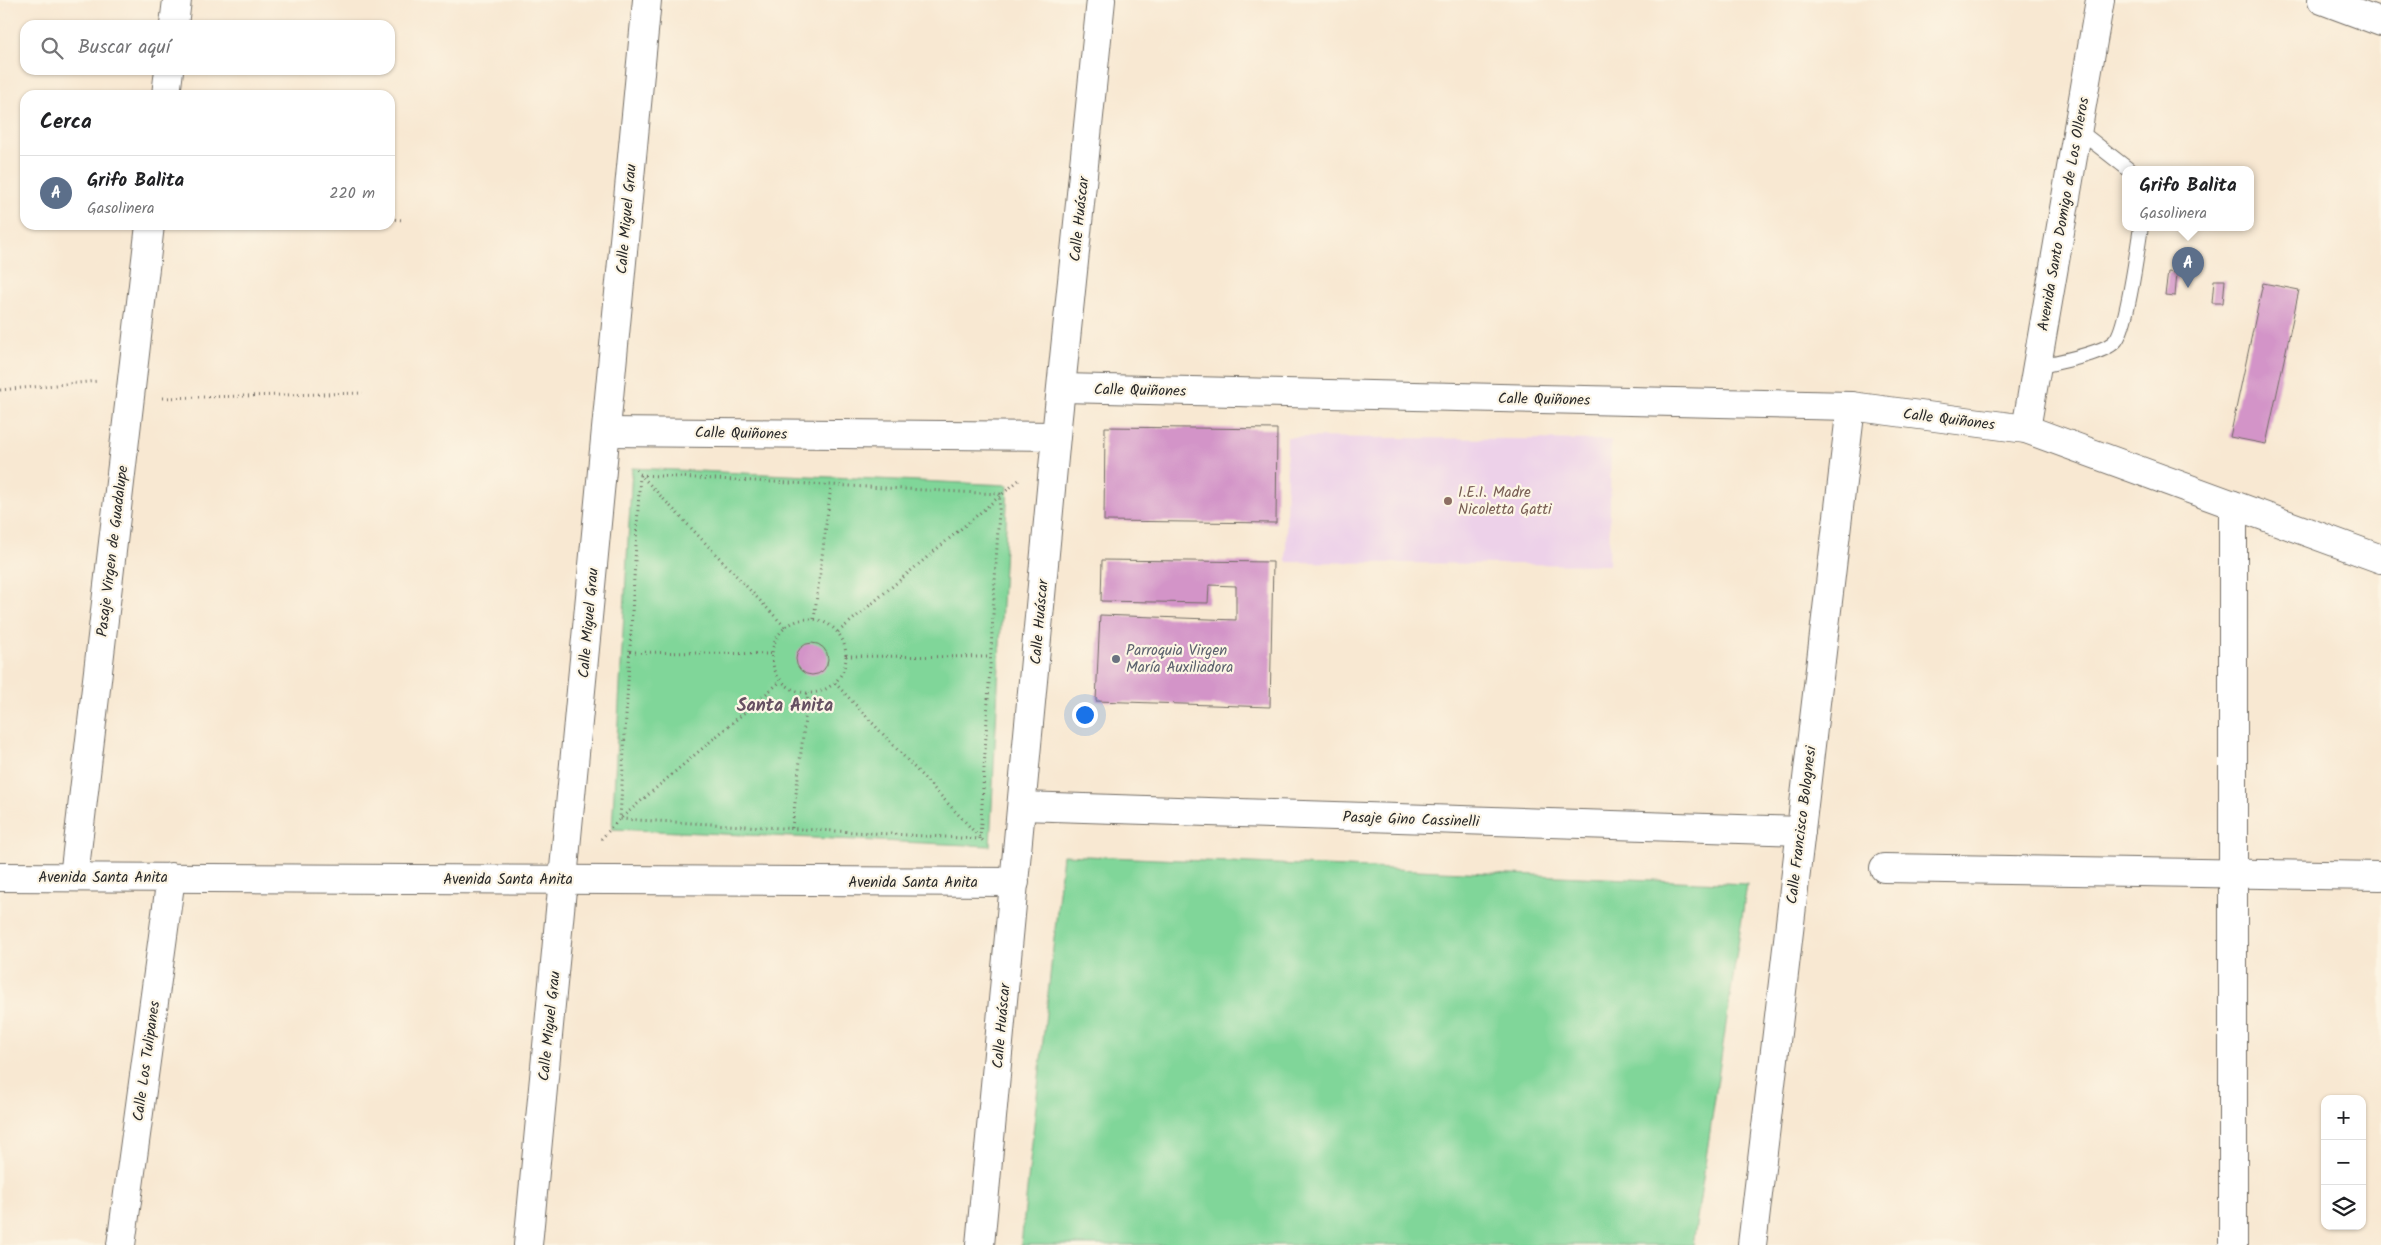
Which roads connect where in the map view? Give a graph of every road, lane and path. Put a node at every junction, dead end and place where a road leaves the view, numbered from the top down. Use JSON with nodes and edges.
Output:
{"nodes":[{"id":1,"x":177,"y":0,"type":"edge"},
{"id":2,"x":647,"y":0,"type":"edge"},
{"id":3,"x":1101,"y":0,"type":"edge"},
{"id":4,"x":2100,"y":0,"type":"edge"},
{"id":5,"x":2322,"y":0,"type":"edge"},
{"id":6,"x":175,"y":20,"type":"edge"},
{"id":7,"x":2381,"y":22,"type":"edge"},
{"id":8,"x":168,"y":75,"type":"edge"},
{"id":9,"x":167,"y":90,"type":"edge"},
{"id":10,"x":2078,"y":130,"type":"junction"},
{"id":11,"x":2124,"y":166,"type":"edge"},
{"id":12,"x":395,"y":219,"type":"edge"},
{"id":13,"x":404,"y":220,"type":"dead end"},
{"id":14,"x":149,"y":230,"type":"edge"},
{"id":15,"x":2140,"y":231,"type":"edge"},
{"id":16,"x":2037,"y":367,"type":"junction"},
{"id":17,"x":131,"y":388,"type":"junction"},
{"id":18,"x":1062,"y":388,"type":"junction"},
{"id":19,"x":0,"y":390,"type":"edge"},
{"id":20,"x":363,"y":393,"type":"dead end"},
{"id":21,"x":1851,"y":406,"type":"junction"},
{"id":22,"x":2026,"y":429,"type":"junction"},
{"id":23,"x":606,"y":432,"type":"junction"},
{"id":24,"x":1056,"y":444,"type":"junction"},
{"id":25,"x":640,"y":475,"type":"junction"},
{"id":26,"x":831,"y":486,"type":"junction"},
{"id":27,"x":1000,"y":494,"type":"junction"},
{"id":28,"x":2233,"y":504,"type":"junction"},
{"id":29,"x":2381,"y":559,"type":"edge"},
{"id":30,"x":814,"y":619,"type":"junction"},
{"id":31,"x":785,"y":627,"type":"junction"},
{"id":32,"x":838,"y":632,"type":"junction"},
{"id":33,"x":630,"y":652,"type":"junction"},
{"id":34,"x":772,"y":654,"type":"junction"},
{"id":35,"x":846,"y":656,"type":"junction"},
{"id":36,"x":991,"y":657,"type":"junction"},
{"id":37,"x":781,"y":681,"type":"junction"},
{"id":38,"x":835,"y":683,"type":"junction"},
{"id":39,"x":808,"y":693,"type":"junction"},
{"id":40,"x":1022,"y":806,"type":"junction"},
{"id":41,"x":620,"y":819,"type":"junction"},
{"id":42,"x":792,"y":828,"type":"junction"},
{"id":43,"x":1801,"y":831,"type":"junction"},
{"id":44,"x":980,"y":838,"type":"junction"},
{"id":45,"x":1884,"y":868,"type":"dead end"},
{"id":46,"x":2233,"y":873,"type":"junction"},
{"id":47,"x":0,"y":876,"type":"edge"},
{"id":48,"x":2381,"y":876,"type":"edge"},
{"id":49,"x":74,"y":877,"type":"junction"},
{"id":50,"x":171,"y":877,"type":"junction"},
{"id":51,"x":1016,"y":878,"type":"junction"},
{"id":52,"x":563,"y":880,"type":"junction"},
{"id":53,"x":121,"y":1245,"type":"edge"},
{"id":54,"x":528,"y":1245,"type":"edge"},
{"id":55,"x":980,"y":1245,"type":"edge"},
{"id":56,"x":1752,"y":1245,"type":"edge"},
{"id":57,"x":2233,"y":1245,"type":"edge"}],
"edges":[{"from":1,"to":6,"type":"street"},
{"from":2,"to":23,"type":"street","name":"Calle Miguel Grau"},
{"from":3,"to":18,"type":"street","name":"Calle Huáscar"},
{"from":4,"to":10,"type":"street","name":"Avenida Santo Domigo de Los Olleros"},
{"from":5,"to":7,"type":"street"},
{"from":8,"to":9,"type":"street"},
{"from":10,"to":11,"type":"lane"},
{"from":10,"to":16,"type":"street","name":"Avenida Santo Domigo de Los Olleros"},
{"from":12,"to":13,"type":"path"},
{"from":14,"to":17,"type":"street","name":"Pasaje Virgen de Guadalupe"},
{"from":15,"to":16,"type":"lane"},
{"from":16,"to":22,"type":"street","name":"Avenida Santo Domigo de Los Olleros"},
{"from":17,"to":19,"type":"path"},
{"from":17,"to":20,"type":"path"},
{"from":17,"to":49,"type":"street","name":"Pasaje Virgen de Guadalupe"},
{"from":18,"to":21,"type":"street","name":"Calle Quiñones"},
{"from":18,"to":24,"type":"street","name":"Calle Huáscar"},
{"from":21,"to":22,"type":"street","name":"Calle Quiñones"},
{"from":21,"to":43,"type":"street","name":"Calle Francisco Bolognesi"},
{"from":22,"to":28,"type":"street","name":"Calle Quiñones"},
{"from":23,"to":24,"type":"street","name":"Calle Quiñones"},
{"from":23,"to":25,"type":"path"},
{"from":23,"to":52,"type":"street","name":"Calle Miguel Grau"},
{"from":24,"to":27,"type":"path"},
{"from":24,"to":40,"type":"street","name":"Calle Huáscar"},
{"from":25,"to":26,"type":"path"},
{"from":25,"to":31,"type":"path"},
{"from":25,"to":33,"type":"path"},
{"from":26,"to":27,"type":"path"},
{"from":26,"to":30,"type":"path"},
{"from":27,"to":32,"type":"path"},
{"from":27,"to":36,"type":"path"},
{"from":28,"to":29,"type":"street","name":"Calle Quiñones"},
{"from":28,"to":46,"type":"street"},
{"from":30,"to":31,"type":"path"},
{"from":30,"to":32,"type":"path"},
{"from":31,"to":34,"type":"path"},
{"from":32,"to":35,"type":"path"},
{"from":33,"to":34,"type":"path"},
{"from":33,"to":41,"type":"path"},
{"from":34,"to":37,"type":"path"},
{"from":35,"to":36,"type":"path"},
{"from":35,"to":38,"type":"path"},
{"from":36,"to":44,"type":"path"},
{"from":37,"to":39,"type":"path"},
{"from":37,"to":41,"type":"path"},
{"from":38,"to":39,"type":"path"},
{"from":38,"to":44,"type":"path"},
{"from":39,"to":42,"type":"path"},
{"from":40,"to":43,"type":"street","name":"Pasaje Gino Cassinelli"},
{"from":40,"to":51,"type":"street","name":"Calle Huáscar"},
{"from":41,"to":42,"type":"path"},
{"from":41,"to":52,"type":"path"},
{"from":42,"to":44,"type":"path"},
{"from":43,"to":56,"type":"street","name":"Calle Francisco Bolognesi"},
{"from":44,"to":51,"type":"path"},
{"from":45,"to":46,"type":"street"},
{"from":46,"to":48,"type":"street"},
{"from":46,"to":57,"type":"street"},
{"from":47,"to":49,"type":"street","name":"Avenida Santa Anita"},
{"from":49,"to":50,"type":"street","name":"Avenida Santa Anita"},
{"from":50,"to":52,"type":"street","name":"Avenida Santa Anita"},
{"from":50,"to":53,"type":"street","name":"Calle Los Tulipanes"},
{"from":51,"to":52,"type":"street","name":"Avenida Santa Anita"},
{"from":51,"to":55,"type":"street","name":"Calle Huáscar"},
{"from":52,"to":54,"type":"street","name":"Calle Miguel Grau"}]}
